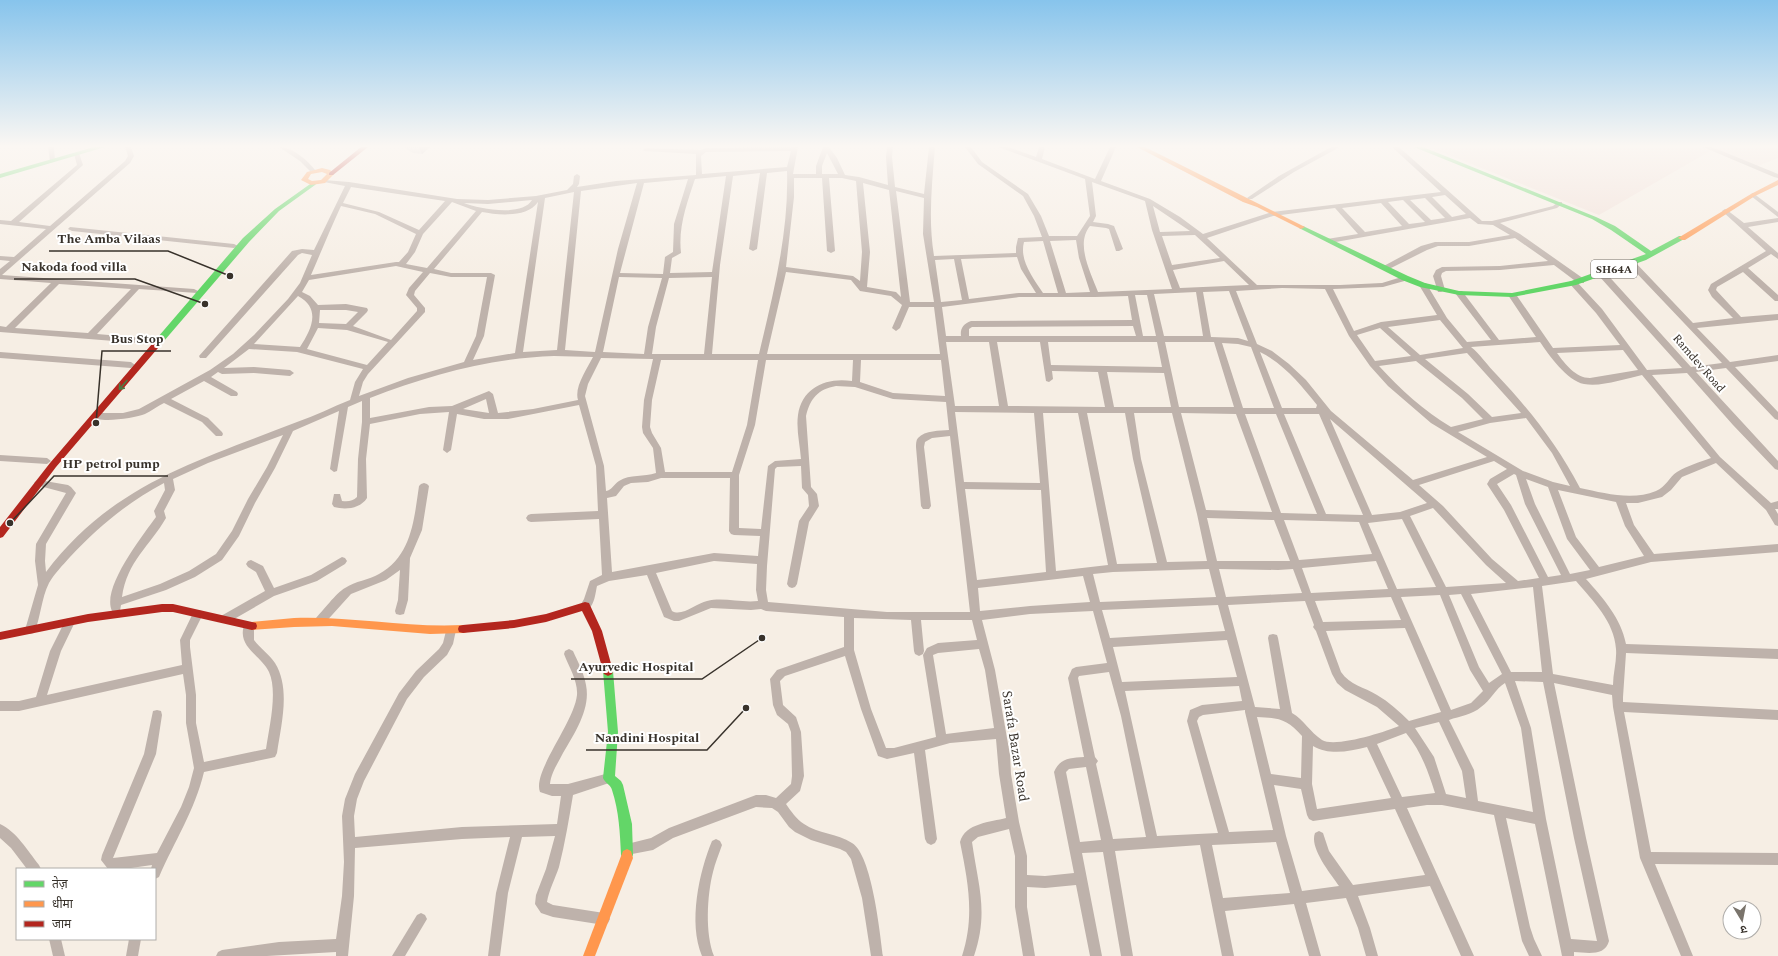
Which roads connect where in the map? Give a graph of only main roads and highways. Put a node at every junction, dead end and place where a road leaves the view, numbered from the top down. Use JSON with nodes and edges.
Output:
{"nodes":[{"id":1,"x":292,"y":192,"type":"edge"},
{"id":2,"x":299,"y":192,"type":"edge"},
{"id":3,"x":1226,"y":192,"type":"edge"},
{"id":4,"x":1238,"y":192,"type":"edge"},
{"id":5,"x":1531,"y":192,"type":"edge"},
{"id":6,"x":1749,"y":192,"type":"edge"},
{"id":7,"x":1757,"y":192,"type":"edge"},
{"id":8,"x":1259,"y":206,"type":"junction"},
{"id":9,"x":1648,"y":252,"type":"junction"},
{"id":10,"x":1576,"y":280,"type":"junction"},
{"id":11,"x":1438,"y":287,"type":"junction"},
{"id":12,"x":12,"y":503,"type":"dead end"},
{"id":13,"x":0,"y":534,"type":"edge"},
{"id":14,"x":0,"y":636,"type":"edge"},
{"id":15,"x":589,"y":956,"type":"edge"}],
"edges":[{"from":1,"to":12,"type":"main road"},
{"from":2,"to":13,"type":"main road","one_way":true},
{"from":3,"to":8,"type":"main road","number":"SH64A"},
{"from":4,"to":8,"type":"main road","number":"SH64A"},
{"from":5,"to":9,"type":"main road"},
{"from":6,"to":9,"type":"main road","number":"SH64A"},
{"from":7,"to":9,"type":"main road","number":"SH64A"},
{"from":8,"to":11,"type":"main road","number":"SH64A"},
{"from":9,"to":10,"type":"main road","number":"SH64A"},
{"from":9,"to":10,"type":"main road","number":"SH64A"},
{"from":10,"to":11,"type":"main road","number":"SH64A"},
{"from":10,"to":11,"type":"main road","number":"SH64A"},
{"from":14,"to":15,"type":"main road"}]}
